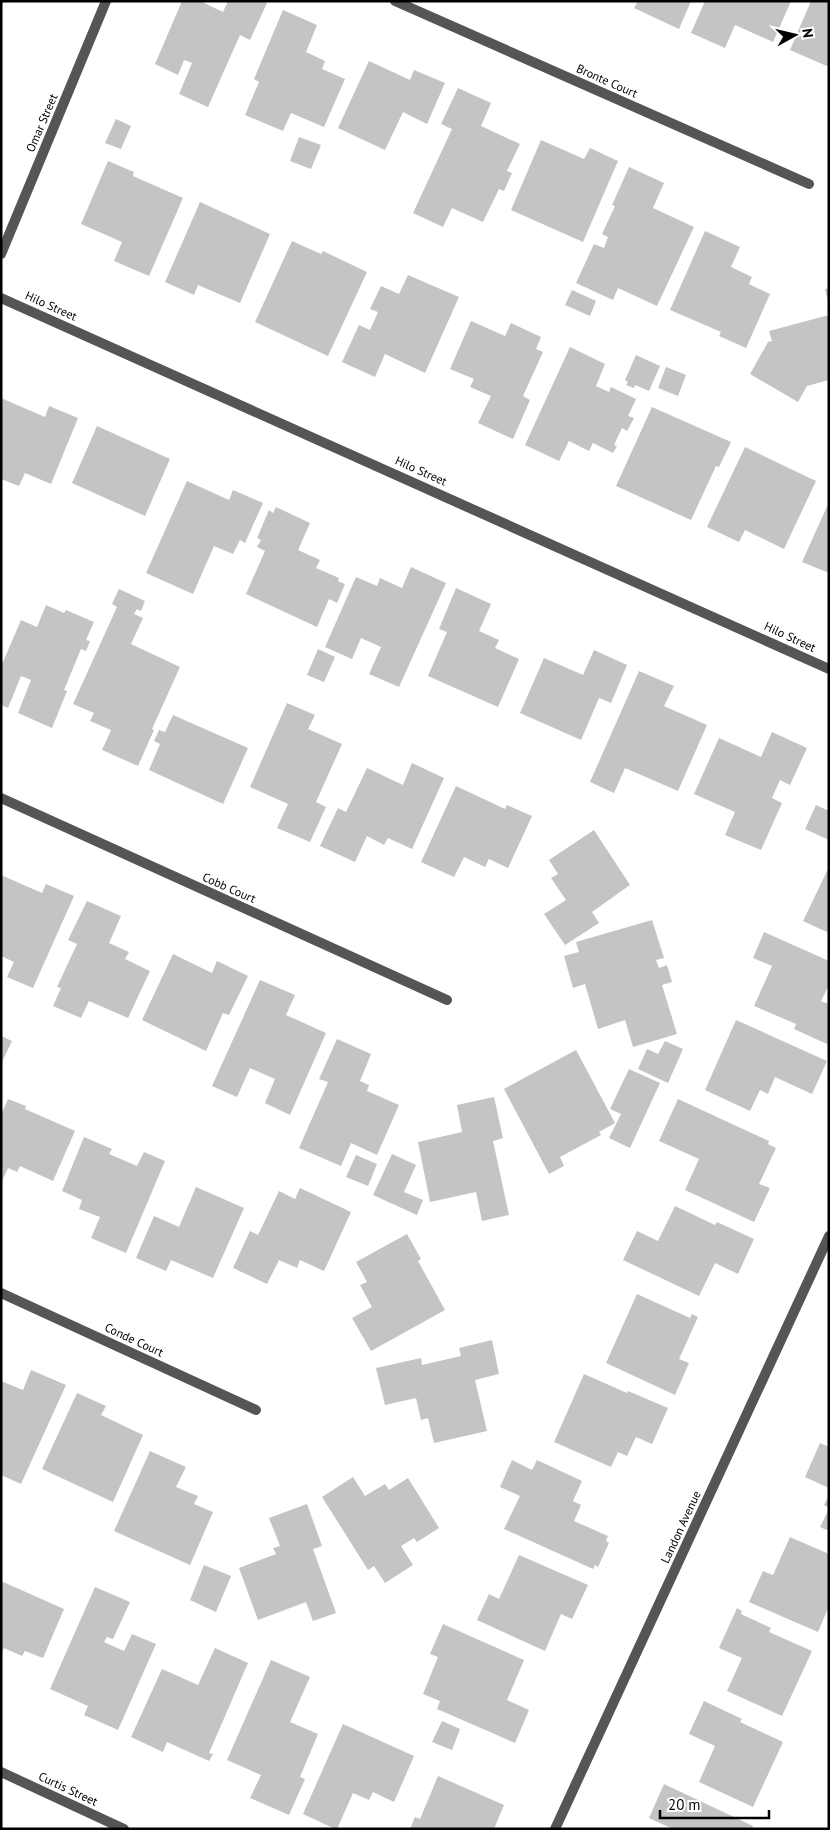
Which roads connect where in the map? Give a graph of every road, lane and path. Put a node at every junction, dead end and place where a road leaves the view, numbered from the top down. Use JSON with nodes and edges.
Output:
{"nodes":[{"id":1,"x":106,"y":1,"type":"edge"},
{"id":2,"x":395,"y":1,"type":"edge"},
{"id":3,"x":809,"y":184,"type":"dead end"},
{"id":4,"x":1,"y":254,"type":"edge"},
{"id":5,"x":1,"y":298,"type":"edge"},
{"id":6,"x":829,"y":669,"type":"edge"},
{"id":7,"x":1,"y":798,"type":"edge"},
{"id":8,"x":447,"y":1000,"type":"dead end"},
{"id":9,"x":829,"y":1236,"type":"edge"},
{"id":10,"x":1,"y":1293,"type":"edge"},
{"id":11,"x":256,"y":1410,"type":"dead end"},
{"id":12,"x":1,"y":1772,"type":"edge"},
{"id":13,"x":124,"y":1829,"type":"edge"},
{"id":14,"x":555,"y":1829,"type":"edge"}],
"edges":[{"from":1,"to":4,"type":"street","name":"Omar Street"},
{"from":2,"to":3,"type":"street","name":"Bronte Court"},
{"from":5,"to":6,"type":"street","name":"Hilo Street"},
{"from":7,"to":8,"type":"street","name":"Cobb Court"},
{"from":9,"to":14,"type":"street","name":"Landon Avenue"},
{"from":10,"to":11,"type":"street","name":"Conde Court"},
{"from":12,"to":13,"type":"street","name":"Curtis Street"}]}
